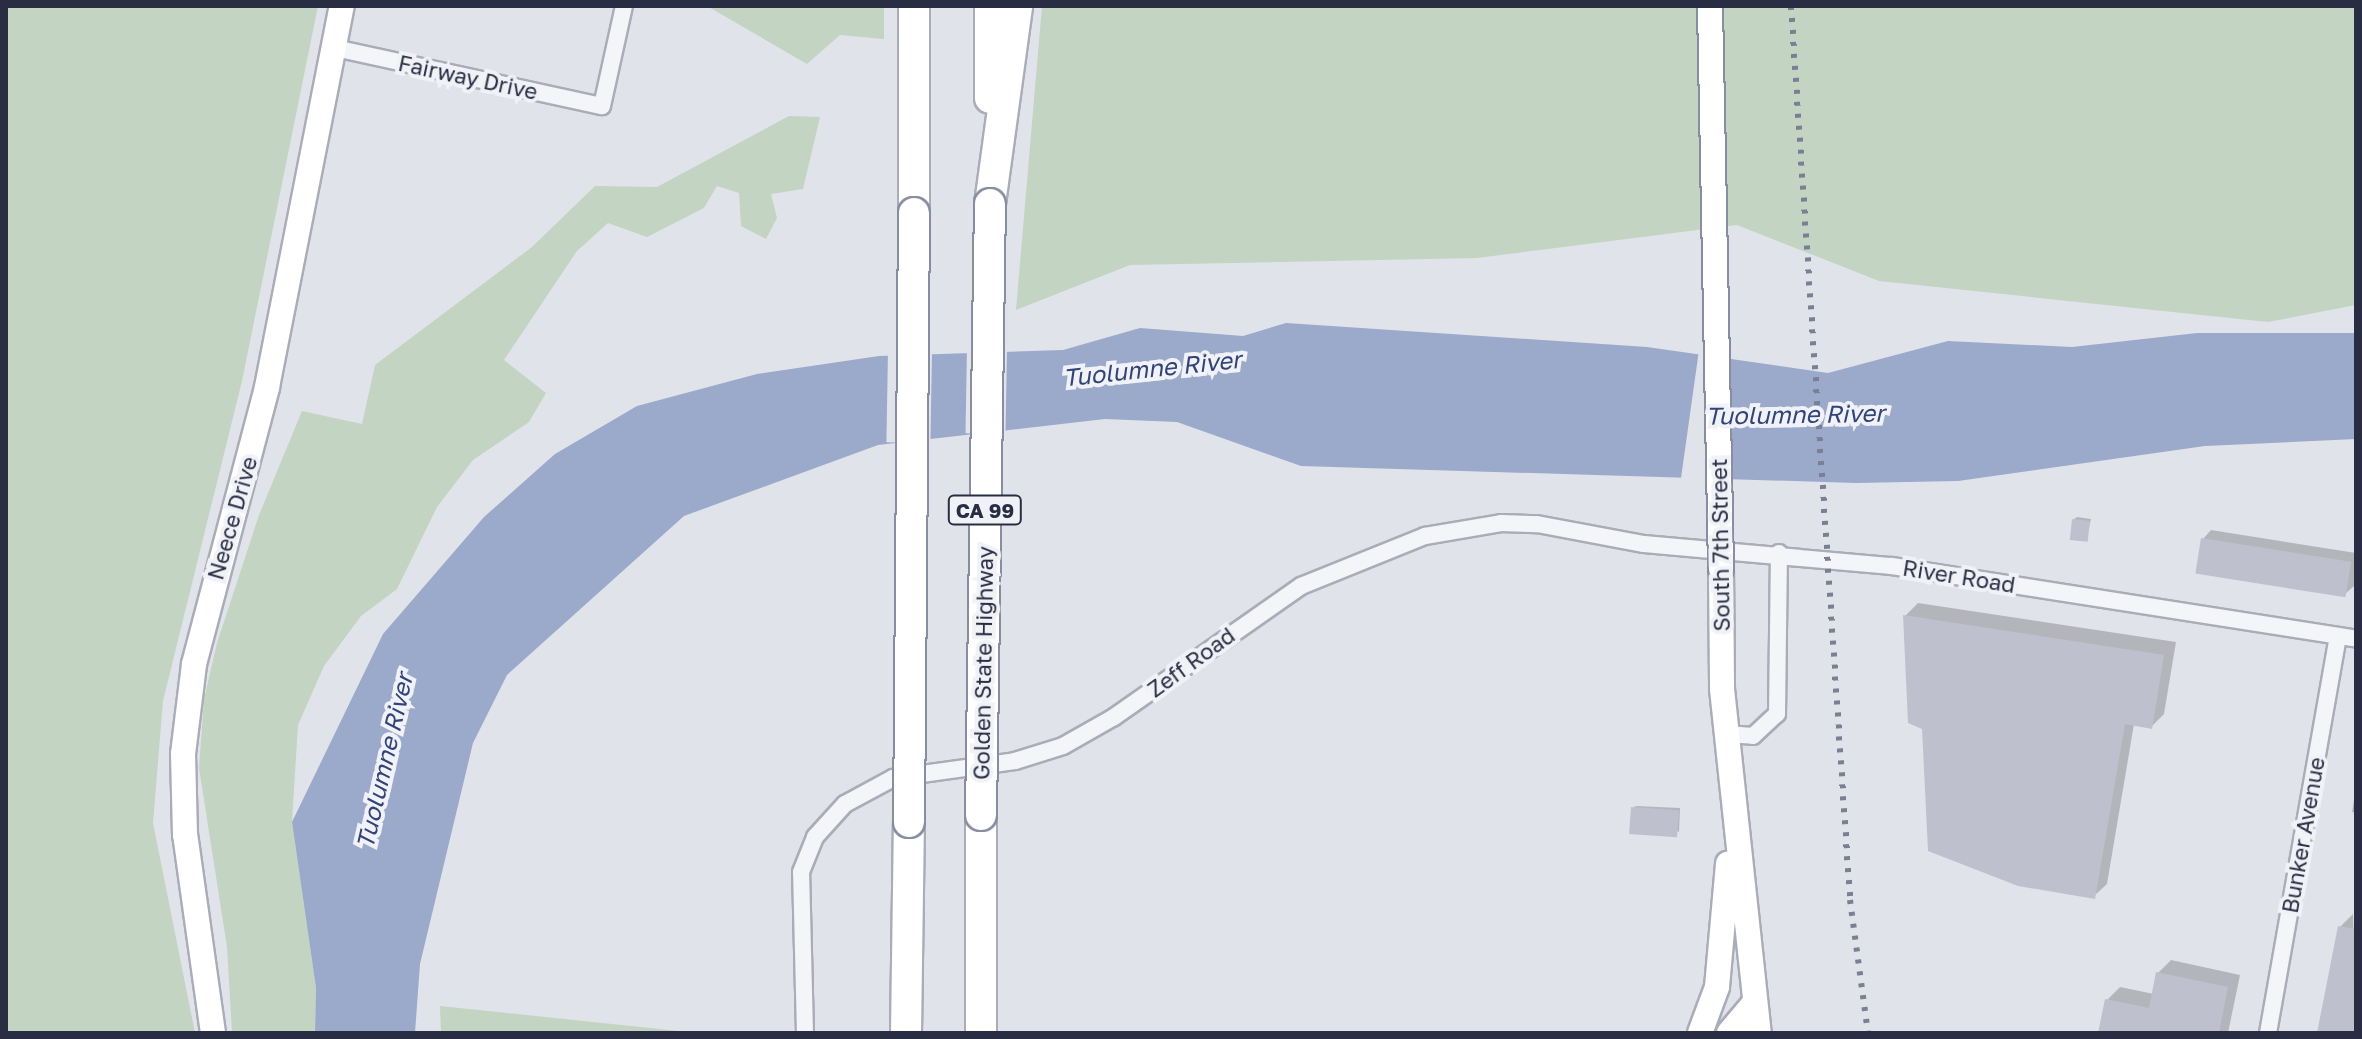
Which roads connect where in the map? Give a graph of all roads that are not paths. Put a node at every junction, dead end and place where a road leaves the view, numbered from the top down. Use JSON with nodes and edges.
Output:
{"nodes":[{"id":1,"x":342,"y":6,"type":"edge"},
{"id":2,"x":624,"y":6,"type":"edge"},
{"id":3,"x":1710,"y":6,"type":"edge"},
{"id":4,"x":914,"y":18,"type":"edge"},
{"id":5,"x":1003,"y":19,"type":"edge"},
{"id":6,"x":335,"y":48,"type":"junction"},
{"id":7,"x":1779,"y":553,"type":"junction"},
{"id":8,"x":2338,"y":636,"type":"junction"},
{"id":9,"x":2356,"y":639,"type":"edge"},
{"id":10,"x":1726,"y":734,"type":"junction"},
{"id":11,"x":1733,"y":801,"type":"junction"},
{"id":12,"x":1754,"y":1003,"type":"junction"},
{"id":13,"x":213,"y":1033,"type":"edge"},
{"id":14,"x":805,"y":1033,"type":"edge"},
{"id":15,"x":906,"y":1033,"type":"edge"},
{"id":16,"x":981,"y":1033,"type":"edge"},
{"id":17,"x":1700,"y":1033,"type":"edge"},
{"id":18,"x":1729,"y":1033,"type":"edge"},
{"id":19,"x":1759,"y":1033,"type":"edge"},
{"id":20,"x":2268,"y":1033,"type":"edge"}],
"edges":[{"from":1,"to":6,"type":"street","name":"Neece Drive"},
{"from":2,"to":6,"type":"street","name":"Fairway Drive"},
{"from":3,"to":10,"type":"street","name":"South 7th Street","bridge":true},
{"from":4,"to":15,"type":"highway","bridge":true},
{"from":5,"to":16,"type":"highway","name":"Golden State Highway","number":"CA 99","bridge":true},
{"from":6,"to":13,"type":"street","name":"Neece Drive"},
{"from":7,"to":8,"type":"street","name":"River Road"},
{"from":7,"to":10,"type":"street"},
{"from":7,"to":14,"type":"street","name":"Zeff Road"},
{"from":8,"to":9,"type":"street","name":"River Road"},
{"from":8,"to":20,"type":"street","name":"Bunker Avenue"},
{"from":10,"to":11,"type":"street","name":"South 7th Street"},
{"from":11,"to":12,"type":"street","name":"South 7th Street"},
{"from":11,"to":17,"type":"street"},
{"from":12,"to":18,"type":"street"},
{"from":12,"to":19,"type":"street","name":"South 7th Street"}]}
